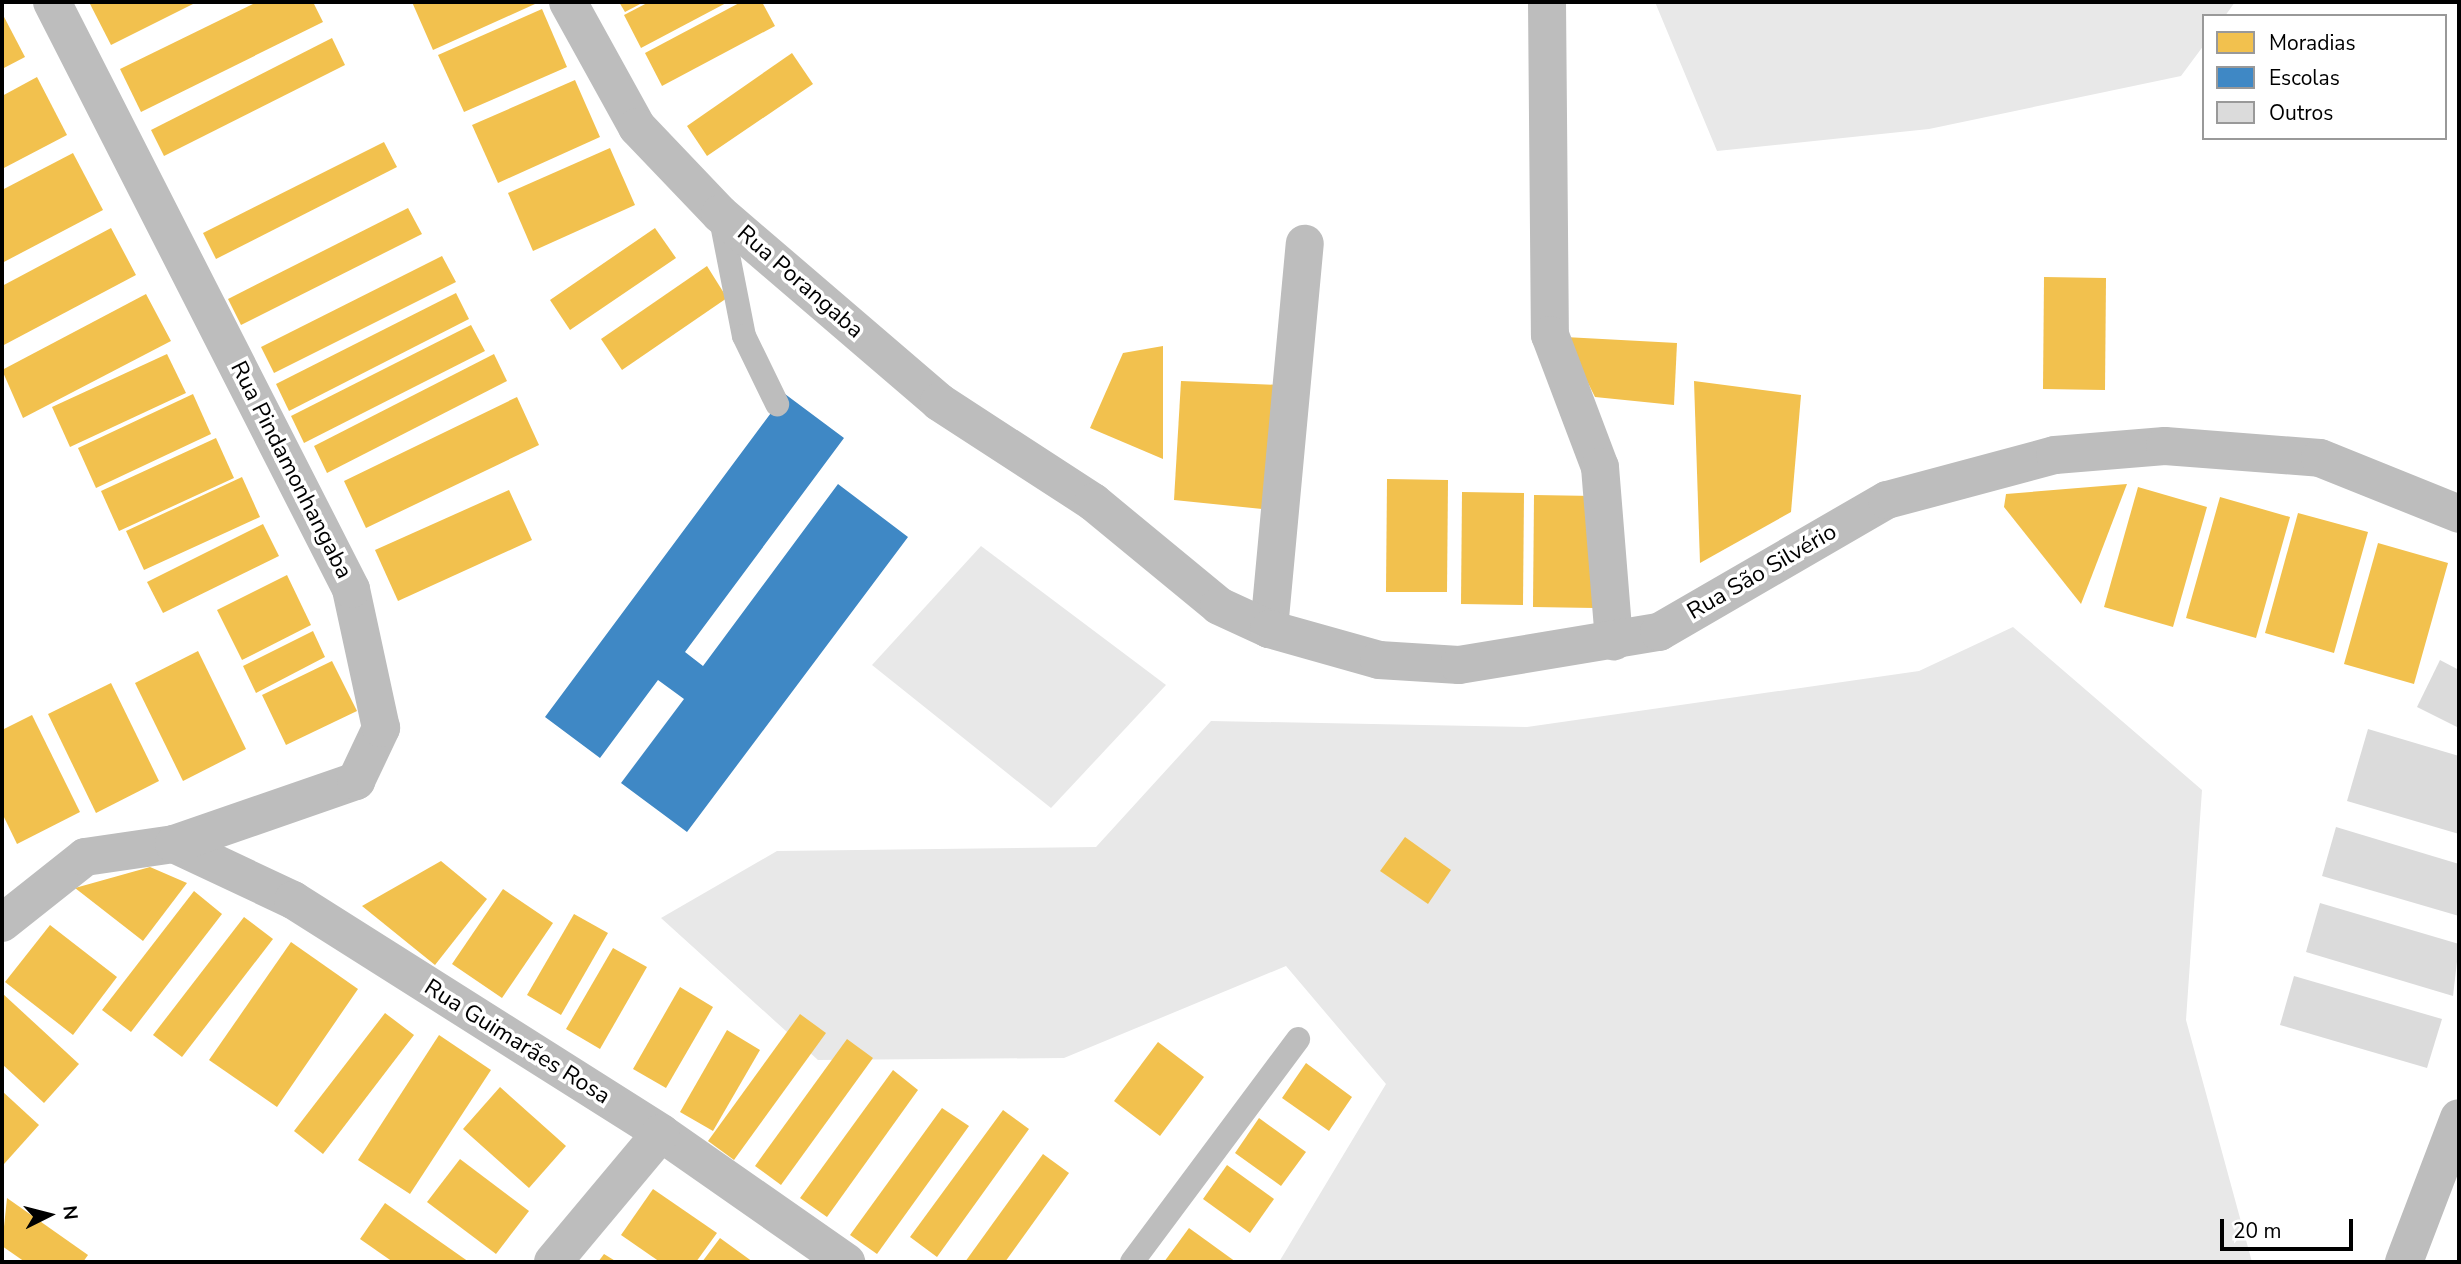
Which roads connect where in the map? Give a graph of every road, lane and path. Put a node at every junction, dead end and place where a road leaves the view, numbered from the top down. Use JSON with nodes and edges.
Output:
{"nodes":[{"id":1,"x":52,"y":2,"type":"edge"},
{"id":2,"x":568,"y":2,"type":"edge"},
{"id":3,"x":1547,"y":2,"type":"edge"},
{"id":4,"x":720,"y":214,"type":"junction"},
{"id":5,"x":1305,"y":244,"type":"dead end"},
{"id":6,"x":777,"y":404,"type":"dead end"},
{"id":7,"x":1093,"y":502,"type":"joint"},
{"id":8,"x":2459,"y":514,"type":"edge"},
{"id":9,"x":1269,"y":629,"type":"junction"},
{"id":10,"x":1614,"y":641,"type":"junction"},
{"id":11,"x":174,"y":844,"type":"junction"},
{"id":12,"x":2,"y":923,"type":"edge"},
{"id":13,"x":1297,"y":1039,"type":"dead end"},
{"id":14,"x":2459,"y":1118,"type":"edge"},
{"id":15,"x":661,"y":1133,"type":"junction"},
{"id":16,"x":553,"y":1262,"type":"edge"},
{"id":17,"x":846,"y":1262,"type":"edge"},
{"id":18,"x":1132,"y":1262,"type":"edge"},
{"id":19,"x":2404,"y":1262,"type":"edge"}],
"edges":[{"from":1,"to":11,"type":"street","name":"Rua Pindamonhangaba"},
{"from":2,"to":4,"type":"street","name":"Rua Porangaba"},
{"from":3,"to":10,"type":"street"},
{"from":4,"to":6,"type":"lane"},
{"from":4,"to":7,"type":"street","name":"Rua Porangaba"},
{"from":5,"to":9,"type":"street"},
{"from":7,"to":9,"type":"street","name":"Rua São Silvério"},
{"from":8,"to":10,"type":"street","name":"Rua São Silvério"},
{"from":9,"to":10,"type":"street","name":"Rua São Silvério"},
{"from":11,"to":12,"type":"street","name":"Rua Pindamonhangaba"},
{"from":11,"to":15,"type":"street","name":"Rua Guimarães Rosa"},
{"from":13,"to":18,"type":"lane"},
{"from":14,"to":19,"type":"street"},
{"from":15,"to":16,"type":"street"},
{"from":15,"to":17,"type":"street","name":"Rua Guimarães Rosa"}]}
